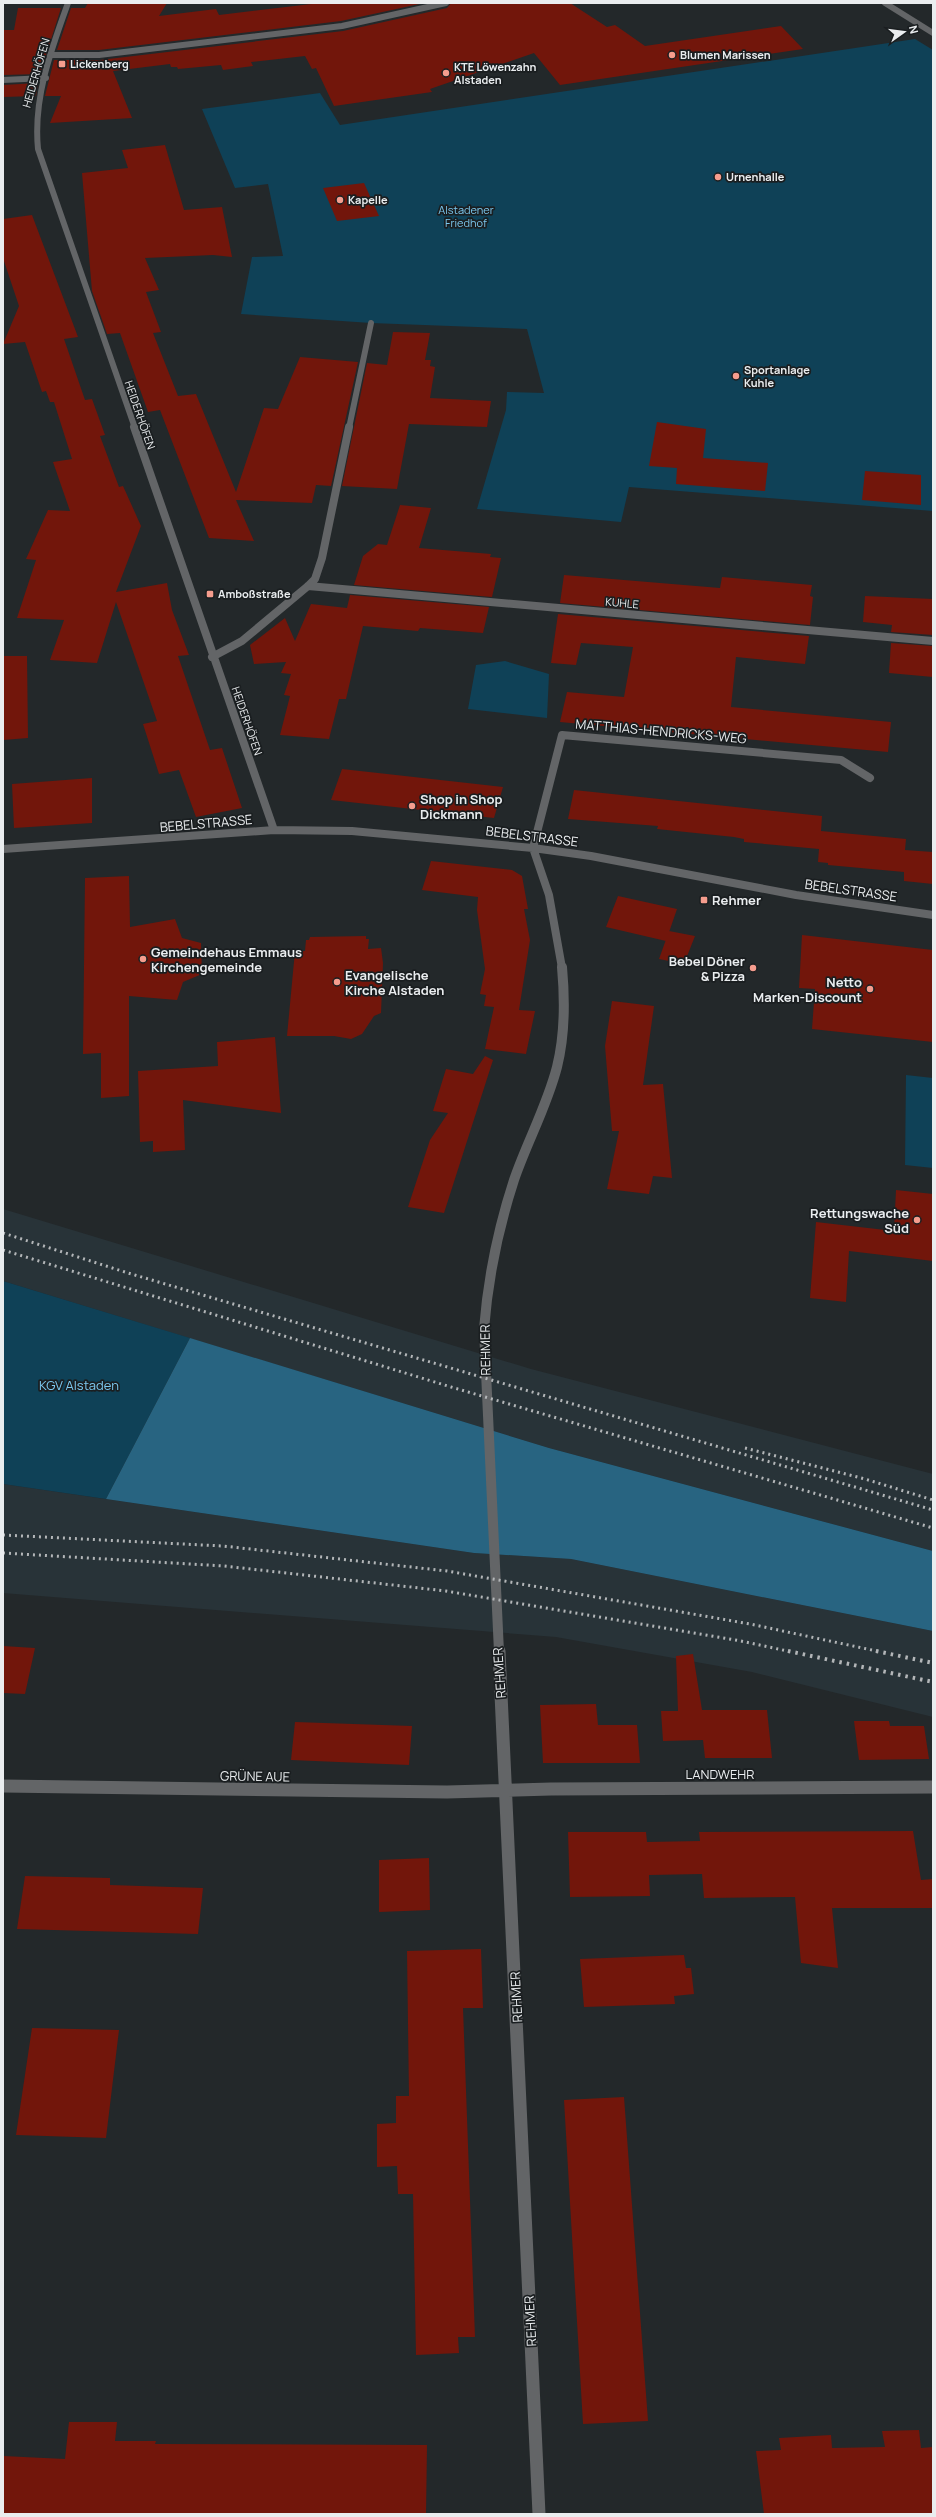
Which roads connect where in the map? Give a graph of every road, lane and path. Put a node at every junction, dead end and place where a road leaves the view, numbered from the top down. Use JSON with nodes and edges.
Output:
{"nodes":[{"id":1,"x":68,"y":3,"type":"edge"},
{"id":2,"x":446,"y":3,"type":"edge"},
{"id":3,"x":885,"y":3,"type":"edge"},
{"id":4,"x":933,"y":33,"type":"edge"},
{"id":5,"x":52,"y":55,"type":"junction"},
{"id":6,"x":46,"y":78,"type":"junction"},
{"id":7,"x":3,"y":80,"type":"edge"},
{"id":8,"x":371,"y":323,"type":"dead end"},
{"id":9,"x":308,"y":586,"type":"junction"},
{"id":10,"x":933,"y":641,"type":"edge"},
{"id":11,"x":212,"y":656,"type":"junction"},
{"id":12,"x":870,"y":778,"type":"dead end"},
{"id":13,"x":274,"y":830,"type":"junction"},
{"id":14,"x":533,"y":848,"type":"junction"},
{"id":15,"x":3,"y":849,"type":"edge"},
{"id":16,"x":933,"y":915,"type":"edge"},
{"id":17,"x":3,"y":1786,"type":"edge"},
{"id":18,"x":933,"y":1787,"type":"edge"},
{"id":19,"x":507,"y":1792,"type":"junction"},
{"id":20,"x":539,"y":2514,"type":"edge"}],
"edges":[{"from":1,"to":5,"type":"street","name":"HEIDERHÖFEN"},
{"from":2,"to":5,"type":"street"},
{"from":3,"to":4,"type":"street"},
{"from":5,"to":6,"type":"street","name":"HEIDERHÖFEN"},
{"from":6,"to":7,"type":"street"},
{"from":6,"to":11,"type":"street","name":"HEIDERHÖFEN"},
{"from":8,"to":9,"type":"street"},
{"from":9,"to":10,"type":"street","name":"KUHLE"},
{"from":9,"to":11,"type":"street"},
{"from":11,"to":13,"type":"street","name":"HEIDERHÖFEN"},
{"from":12,"to":14,"type":"street","name":"MATTHIAS-HENDRICKS-WEG"},
{"from":13,"to":14,"type":"street","name":"BEBELSTRASSE"},
{"from":13,"to":15,"type":"street","name":"BEBELSTRASSE"},
{"from":14,"to":16,"type":"street","name":"BEBELSTRASSE"},
{"from":14,"to":19,"type":"street","name":"REHMER"},
{"from":17,"to":19,"type":"street","name":"GRÜNE AUE"},
{"from":18,"to":19,"type":"street","name":"LANDWEHR"},
{"from":19,"to":20,"type":"street","name":"REHMER"}]}
